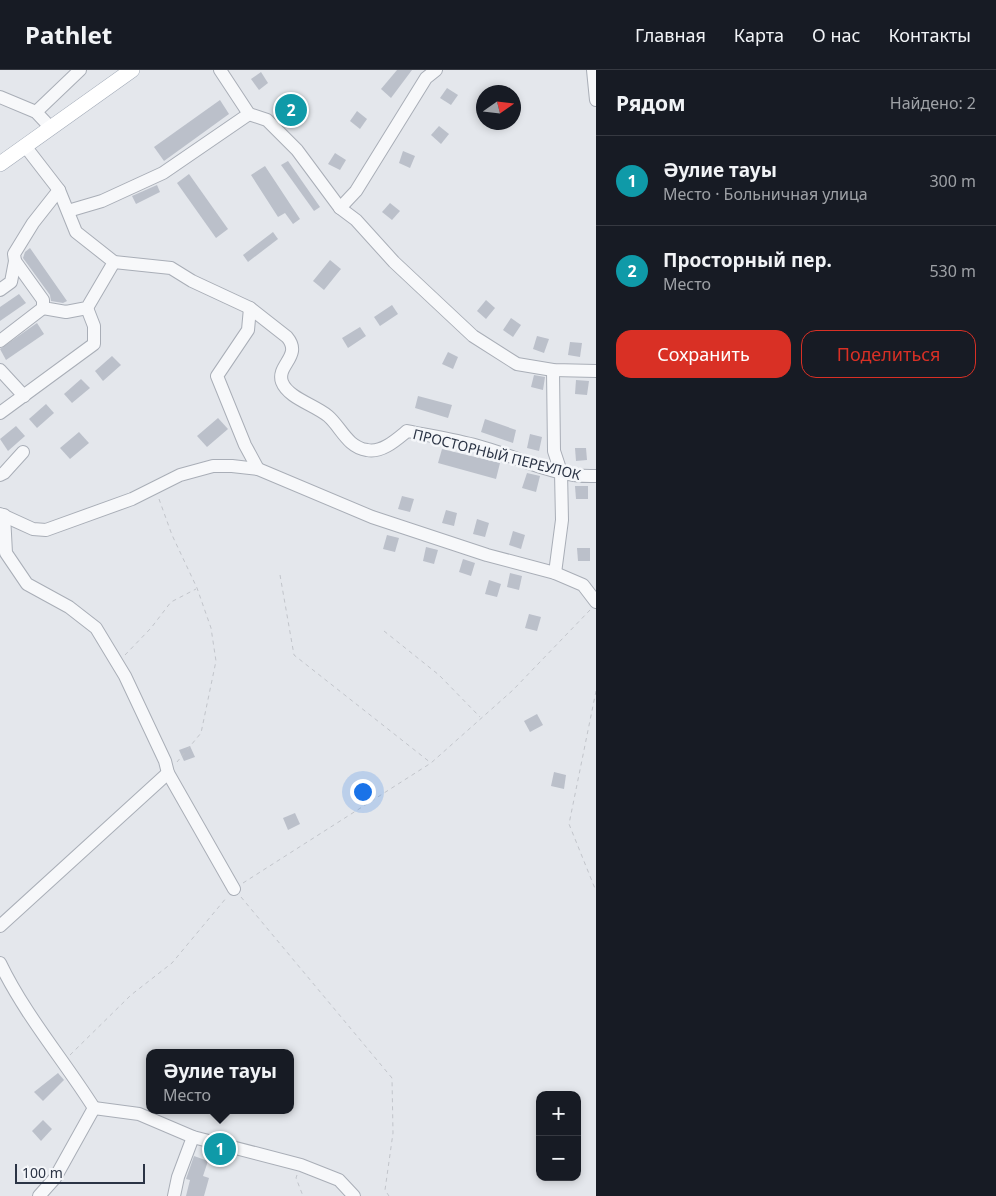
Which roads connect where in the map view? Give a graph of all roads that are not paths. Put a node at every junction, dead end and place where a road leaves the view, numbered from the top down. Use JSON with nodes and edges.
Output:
{"nodes":[{"id":1,"x":80,"y":70,"type":"edge"},
{"id":2,"x":132,"y":70,"type":"edge"},
{"id":3,"x":220,"y":70,"type":"edge"},
{"id":4,"x":436,"y":70,"type":"edge"},
{"id":5,"x":593,"y":70,"type":"edge"},
{"id":6,"x":0,"y":97,"type":"edge"},
{"id":7,"x":596,"y":100,"type":"edge"},
{"id":8,"x":36,"y":112,"type":"junction"},
{"id":9,"x":249,"y":114,"type":"junction"},
{"id":10,"x":50,"y":127,"type":"junction"},
{"id":11,"x":25,"y":146,"type":"junction"},
{"id":12,"x":0,"y":164,"type":"edge"},
{"id":13,"x":59,"y":190,"type":"junction"},
{"id":14,"x":340,"y":208,"type":"junction"},
{"id":15,"x":68,"y":211,"type":"junction"},
{"id":16,"x":15,"y":262,"type":"junction"},
{"id":17,"x":114,"y":262,"type":"junction"},
{"id":18,"x":0,"y":290,"type":"edge"},
{"id":19,"x":43,"y":308,"type":"junction"},
{"id":20,"x":87,"y":308,"type":"junction"},
{"id":21,"x":250,"y":308,"type":"junction"},
{"id":22,"x":0,"y":341,"type":"edge"},
{"id":23,"x":0,"y":370,"type":"edge"},
{"id":24,"x":553,"y":370,"type":"junction"},
{"id":25,"x":595,"y":371,"type":"edge"},
{"id":26,"x":24,"y":396,"type":"junction"},
{"id":27,"x":0,"y":413,"type":"edge"},
{"id":28,"x":23,"y":452,"type":"dead end"},
{"id":29,"x":258,"y":469,"type":"junction"},
{"id":30,"x":561,"y":472,"type":"junction"},
{"id":31,"x":0,"y":475,"type":"edge"},
{"id":32,"x":596,"y":476,"type":"edge"},
{"id":33,"x":2,"y":514,"type":"edge"},
{"id":34,"x":555,"y":573,"type":"junction"},
{"id":35,"x":596,"y":603,"type":"edge"},
{"id":36,"x":168,"y":773,"type":"junction"},
{"id":37,"x":234,"y":889,"type":"road end"},
{"id":38,"x":0,"y":926,"type":"edge"},
{"id":39,"x":0,"y":963,"type":"edge"},
{"id":40,"x":94,"y":1108,"type":"junction"},
{"id":41,"x":192,"y":1137,"type":"junction"},
{"id":42,"x":39,"y":1196,"type":"edge"},
{"id":43,"x":174,"y":1196,"type":"edge"},
{"id":44,"x":354,"y":1196,"type":"edge"}],
"edges":[{"from":1,"to":8,"type":"street"},
{"from":2,"to":10,"type":"main road"},
{"from":3,"to":9,"type":"street"},
{"from":4,"to":14,"type":"street"},
{"from":5,"to":7,"type":"street"},
{"from":6,"to":8,"type":"street"},
{"from":8,"to":10,"type":"street"},
{"from":9,"to":14,"type":"street"},
{"from":9,"to":15,"type":"street"},
{"from":10,"to":11,"type":"main road"},
{"from":11,"to":12,"type":"main road"},
{"from":11,"to":13,"type":"street"},
{"from":13,"to":15,"type":"street"},
{"from":13,"to":16,"type":"street"},
{"from":14,"to":24,"type":"street"},
{"from":15,"to":17,"type":"street"},
{"from":16,"to":18,"type":"street"},
{"from":16,"to":19,"type":"street"},
{"from":17,"to":20,"type":"street"},
{"from":17,"to":21,"type":"street","name":"ПРОСТОРНЫЙ ПЕРЕУЛОК"},
{"from":19,"to":20,"type":"street"},
{"from":19,"to":22,"type":"street"},
{"from":20,"to":26,"type":"street"},
{"from":21,"to":29,"type":"street"},
{"from":21,"to":30,"type":"street","name":"ПРОСТОРНЫЙ ПЕРЕУЛОК"},
{"from":23,"to":26,"type":"street"},
{"from":24,"to":25,"type":"street"},
{"from":24,"to":30,"type":"street"},
{"from":26,"to":27,"type":"street"},
{"from":28,"to":31,"type":"street"},
{"from":29,"to":33,"type":"street"},
{"from":29,"to":34,"type":"street"},
{"from":30,"to":32,"type":"street","name":"ПРОСТОРНЫЙ ПЕРЕУЛОК"},
{"from":30,"to":34,"type":"street"},
{"from":33,"to":36,"type":"street"},
{"from":34,"to":35,"type":"street"},
{"from":36,"to":37,"type":"street"},
{"from":36,"to":38,"type":"street"},
{"from":39,"to":40,"type":"street"},
{"from":40,"to":41,"type":"street"},
{"from":40,"to":42,"type":"street"},
{"from":41,"to":43,"type":"street"},
{"from":41,"to":44,"type":"street"}]}
